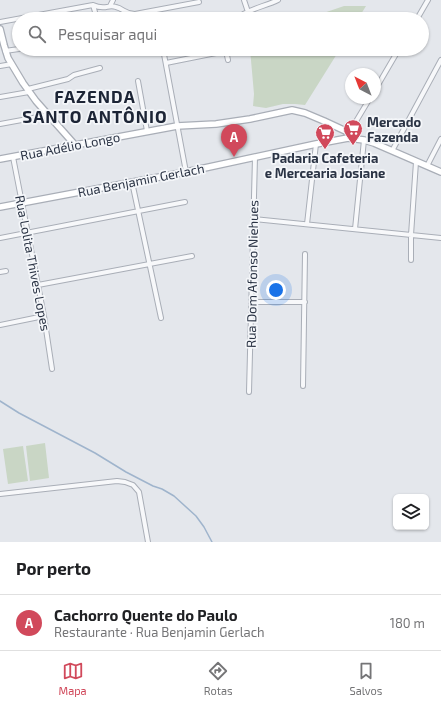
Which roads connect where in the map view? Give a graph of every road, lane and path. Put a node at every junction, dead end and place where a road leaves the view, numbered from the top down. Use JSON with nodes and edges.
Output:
{"nodes":[{"id":1,"x":113,"y":0,"type":"edge"},
{"id":2,"x":244,"y":0,"type":"edge"},
{"id":3,"x":278,"y":0,"type":"edge"},
{"id":4,"x":428,"y":0,"type":"edge"},
{"id":5,"x":199,"y":2,"type":"dead end"},
{"id":6,"x":94,"y":5,"type":"junction"},
{"id":7,"x":110,"y":6,"type":"junction"},
{"id":8,"x":55,"y":12,"type":"edge"},
{"id":9,"x":95,"y":12,"type":"edge"},
{"id":10,"x":126,"y":12,"type":"edge"},
{"id":11,"x":146,"y":12,"type":"edge"},
{"id":12,"x":248,"y":12,"type":"joint"},
{"id":13,"x":421,"y":12,"type":"edge"},
{"id":14,"x":12,"y":20,"type":"edge"},
{"id":15,"x":0,"y":22,"type":"edge"},
{"id":16,"x":0,"y":31,"type":"edge"},
{"id":17,"x":12,"y":50,"type":"edge"},
{"id":18,"x":6,"y":51,"type":"junction"},
{"id":19,"x":164,"y":56,"type":"edge"},
{"id":20,"x":201,"y":56,"type":"edge"},
{"id":21,"x":227,"y":56,"type":"edge"},
{"id":22,"x":395,"y":56,"type":"edge"},
{"id":23,"x":228,"y":60,"type":"dead end"},
{"id":24,"x":441,"y":60,"type":"edge"},
{"id":25,"x":166,"y":63,"type":"junction"},
{"id":26,"x":12,"y":64,"type":"junction"},
{"id":27,"x":0,"y":66,"type":"edge"},
{"id":28,"x":100,"y":68,"type":"dead end"},
{"id":29,"x":381,"y":80,"type":"edge"},
{"id":30,"x":138,"y":81,"type":"dead end"},
{"id":31,"x":28,"y":90,"type":"junction"},
{"id":32,"x":0,"y":97,"type":"edge"},
{"id":33,"x":367,"y":104,"type":"edge"},
{"id":34,"x":48,"y":115,"type":"junction"},
{"id":35,"x":0,"y":124,"type":"edge"},
{"id":36,"x":177,"y":126,"type":"junction"},
{"id":37,"x":147,"y":132,"type":"junction"},
{"id":38,"x":348,"y":136,"type":"junction"},
{"id":39,"x":441,"y":139,"type":"edge"},
{"id":40,"x":364,"y":140,"type":"junction"},
{"id":41,"x":316,"y":144,"type":"junction"},
{"id":42,"x":75,"y":145,"type":"junction"},
{"id":43,"x":392,"y":151,"type":"junction"},
{"id":44,"x":14,"y":157,"type":"junction"},
{"id":45,"x":255,"y":157,"type":"junction"},
{"id":46,"x":0,"y":159,"type":"edge"},
{"id":47,"x":416,"y":162,"type":"junction"},
{"id":48,"x":427,"y":166,"type":"junction"},
{"id":49,"x":186,"y":172,"type":"junction"},
{"id":50,"x":441,"y":172,"type":"edge"},
{"id":51,"x":132,"y":182,"type":"junction"},
{"id":52,"x":186,"y":202,"type":"dead end"},
{"id":53,"x":22,"y":203,"type":"junction"},
{"id":54,"x":0,"y":207,"type":"edge"},
{"id":55,"x":138,"y":212,"type":"junction"},
{"id":56,"x":253,"y":219,"type":"junction"},
{"id":57,"x":307,"y":224,"type":"junction"},
{"id":58,"x":355,"y":229,"type":"junction"},
{"id":59,"x":28,"y":233,"type":"junction"},
{"id":60,"x":411,"y":235,"type":"junction"},
{"id":61,"x":0,"y":238,"type":"edge"},
{"id":62,"x":441,"y":238,"type":"edge"},
{"id":63,"x":305,"y":254,"type":"dead end"},
{"id":64,"x":192,"y":256,"type":"dead end"},
{"id":65,"x":411,"y":260,"type":"dead end"},
{"id":66,"x":149,"y":264,"type":"junction"},
{"id":67,"x":6,"y":271,"type":"dead end"},
{"id":68,"x":0,"y":272,"type":"edge"},
{"id":69,"x":38,"y":285,"type":"junction"},
{"id":70,"x":252,"y":302,"type":"junction"},
{"id":71,"x":305,"y":302,"type":"junction"},
{"id":72,"x":44,"y":316,"type":"junction"},
{"id":73,"x":161,"y":318,"type":"dead end"},
{"id":74,"x":0,"y":325,"type":"edge"},
{"id":75,"x":52,"y":369,"type":"dead end"},
{"id":76,"x":303,"y":386,"type":"dead end"},
{"id":77,"x":249,"y":392,"type":"dead end"},
{"id":78,"x":0,"y":494,"type":"edge"},
{"id":79,"x":148,"y":542,"type":"edge"}],
"edges":[{"from":1,"to":7,"type":"street"},
{"from":2,"to":12,"type":"street"},
{"from":3,"to":12,"type":"street"},
{"from":4,"to":13,"type":"street"},
{"from":5,"to":11,"type":"street"},
{"from":6,"to":7,"type":"street"},
{"from":6,"to":8,"type":"street"},
{"from":6,"to":9,"type":"street"},
{"from":7,"to":10,"type":"street"},
{"from":14,"to":15,"type":"street"},
{"from":16,"to":18,"type":"street"},
{"from":17,"to":18,"type":"street"},
{"from":18,"to":26,"type":"street"},
{"from":19,"to":25,"type":"street"},
{"from":20,"to":25,"type":"street"},
{"from":21,"to":23,"type":"street"},
{"from":22,"to":29,"type":"street"},
{"from":24,"to":43,"type":"street"},
{"from":25,"to":36,"type":"street"},
{"from":26,"to":27,"type":"street"},
{"from":26,"to":31,"type":"street"},
{"from":28,"to":31,"type":"street"},
{"from":30,"to":37,"type":"street"},
{"from":31,"to":32,"type":"street"},
{"from":31,"to":34,"type":"street"},
{"from":33,"to":38,"type":"street"},
{"from":34,"to":35,"type":"street"},
{"from":34,"to":42,"type":"street"},
{"from":36,"to":37,"type":"street","name":"Rua Adélio Longo"},
{"from":36,"to":38,"type":"street","name":"Rua Adélio Longo"},
{"from":36,"to":49,"type":"street"},
{"from":37,"to":42,"type":"street","name":"Rua Adélio Longo"},
{"from":38,"to":40,"type":"street","name":"Rua Adélio Longo"},
{"from":38,"to":41,"type":"street","name":"Rua Benjamin Gerlach"},
{"from":39,"to":48,"type":"street"},
{"from":40,"to":43,"type":"street"},
{"from":40,"to":58,"type":"street"},
{"from":41,"to":45,"type":"street","name":"Rua Benjamin Gerlach"},
{"from":41,"to":57,"type":"street"},
{"from":42,"to":44,"type":"street","name":"Rua Adélio Longo"},
{"from":43,"to":47,"type":"street"},
{"from":44,"to":46,"type":"street","name":"Rua Adélio Longo"},
{"from":44,"to":53,"type":"street","name":"Rua Lolita Thives Lopes"},
{"from":45,"to":49,"type":"street","name":"Rua Benjamin Gerlach"},
{"from":45,"to":56,"type":"street","name":"Rua Dom Afonso Niehues"},
{"from":47,"to":48,"type":"street"},
{"from":47,"to":60,"type":"street"},
{"from":48,"to":50,"type":"street"},
{"from":49,"to":51,"type":"street","name":"Rua Benjamin Gerlach"},
{"from":51,"to":53,"type":"street","name":"Rua Benjamin Gerlach"},
{"from":51,"to":55,"type":"street"},
{"from":52,"to":55,"type":"street"},
{"from":53,"to":54,"type":"street","name":"Rua Benjamin Gerlach"},
{"from":53,"to":59,"type":"street","name":"Rua Lolita Thives Lopes"},
{"from":55,"to":59,"type":"street"},
{"from":55,"to":66,"type":"street"},
{"from":56,"to":57,"type":"street"},
{"from":56,"to":70,"type":"street","name":"Rua Dom Afonso Niehues"},
{"from":57,"to":58,"type":"street"},
{"from":58,"to":60,"type":"street"},
{"from":59,"to":61,"type":"street"},
{"from":59,"to":69,"type":"street","name":"Rua Lolita Thives Lopes"},
{"from":60,"to":62,"type":"street"},
{"from":60,"to":65,"type":"street"},
{"from":63,"to":71,"type":"street"},
{"from":64,"to":66,"type":"street"},
{"from":66,"to":69,"type":"street"},
{"from":66,"to":73,"type":"street"},
{"from":67,"to":68,"type":"street"},
{"from":69,"to":72,"type":"street","name":"Rua Lolita Thives Lopes"},
{"from":70,"to":71,"type":"street"},
{"from":70,"to":77,"type":"street","name":"Rua Dom Afonso Niehues"},
{"from":71,"to":76,"type":"street"},
{"from":72,"to":74,"type":"street"},
{"from":72,"to":75,"type":"street","name":"Rua Lolita Thives Lopes"},
{"from":78,"to":79,"type":"street"}]}
